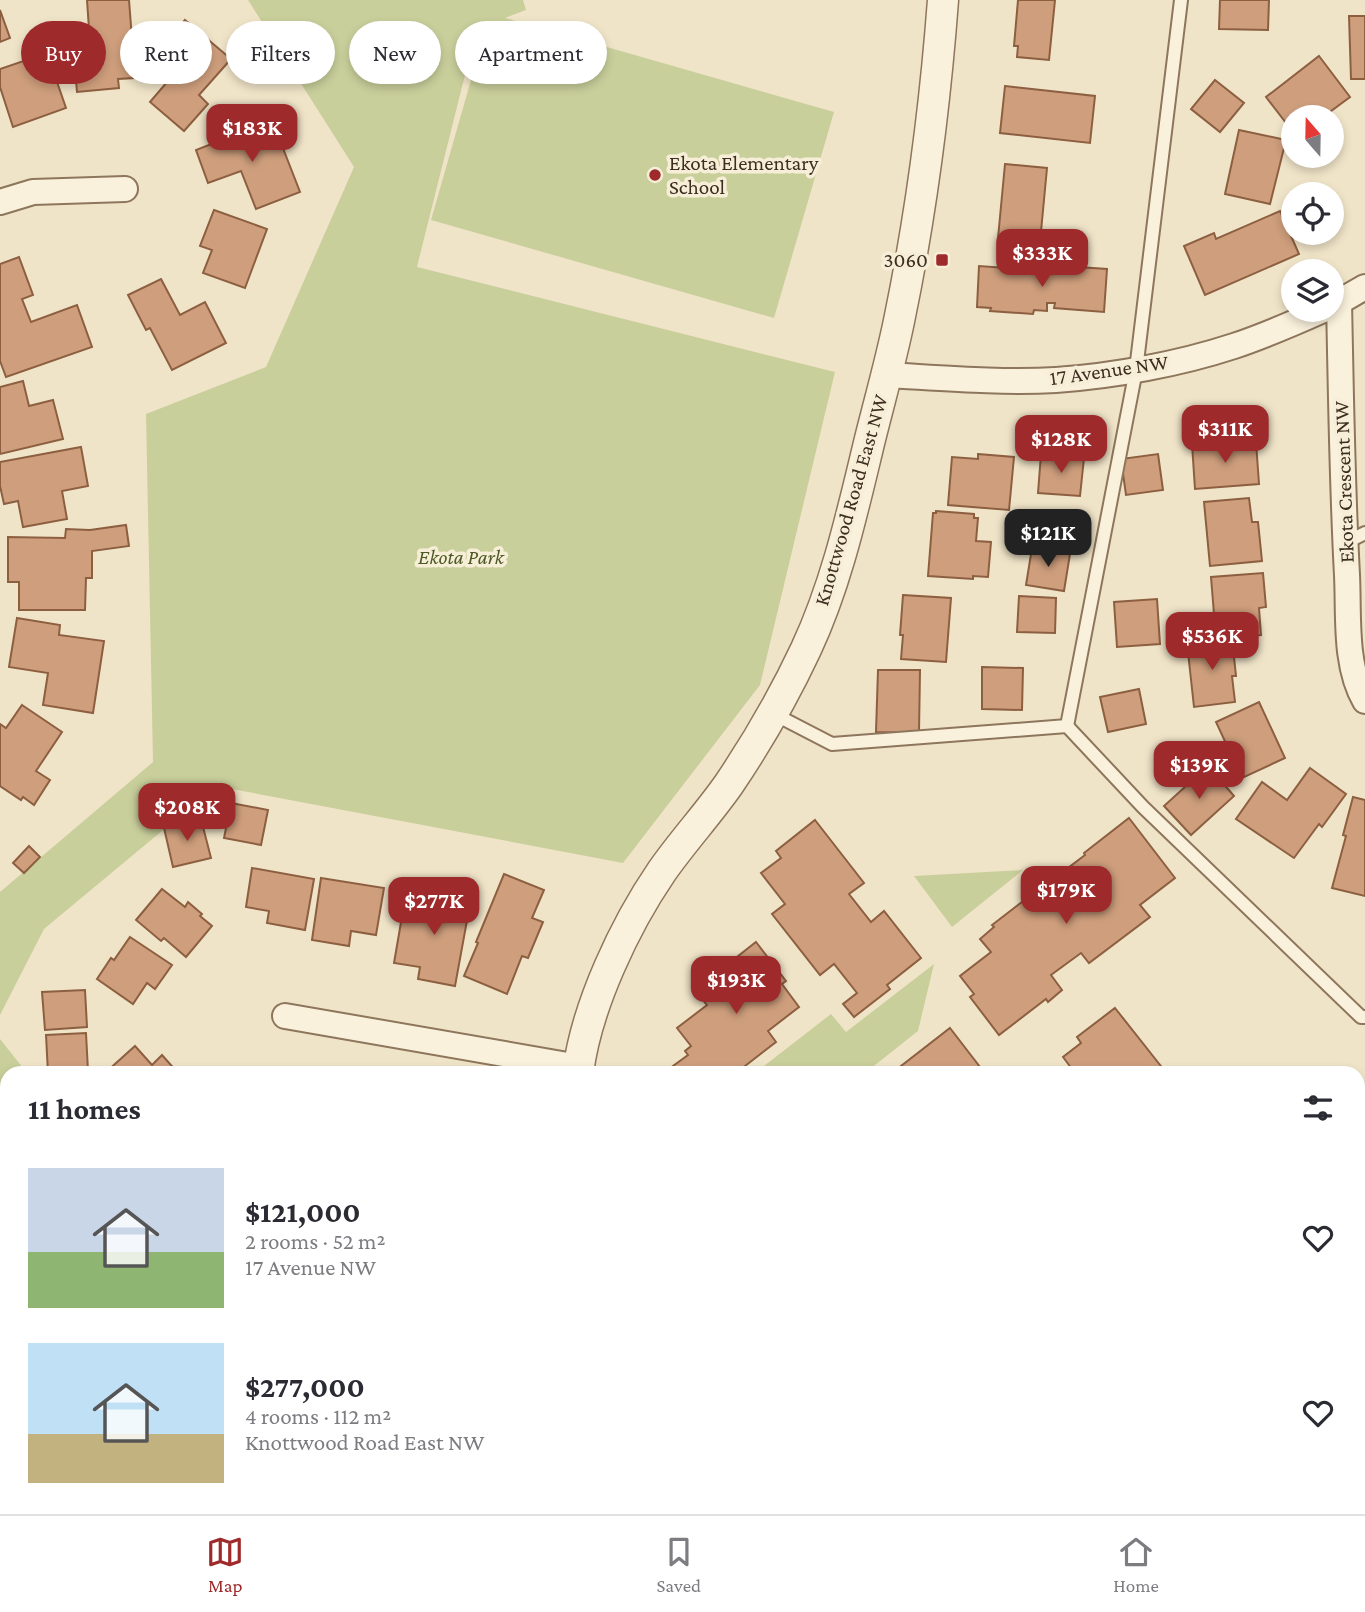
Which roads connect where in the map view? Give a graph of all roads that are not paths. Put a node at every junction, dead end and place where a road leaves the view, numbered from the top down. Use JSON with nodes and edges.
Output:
{"nodes":[{"id":1,"x":943,"y":0,"type":"edge"},
{"id":2,"x":1181,"y":0,"type":"edge"},
{"id":3,"x":125,"y":189,"type":"dead end"},
{"id":4,"x":0,"y":202,"type":"edge"},
{"id":5,"x":1365,"y":287,"type":"edge"},
{"id":6,"x":1344,"y":299,"type":"edge"},
{"id":7,"x":1295,"y":322,"type":"edge"},
{"id":8,"x":1333,"y":322,"type":"edge"},
{"id":9,"x":1136,"y":370,"type":"junction"},
{"id":10,"x":886,"y":375,"type":"junction"},
{"id":11,"x":1355,"y":538,"type":"edge"},
{"id":12,"x":1365,"y":701,"type":"edge"},
{"id":13,"x":774,"y":713,"type":"junction"},
{"id":14,"x":1067,"y":726,"type":"junction"},
{"id":15,"x":285,"y":1016,"type":"dead end"},
{"id":16,"x":1365,"y":1017,"type":"edge"},
{"id":17,"x":557,"y":1066,"type":"edge"},
{"id":18,"x":580,"y":1066,"type":"edge"}],
"edges":[{"from":1,"to":10,"type":"street","name":"Knottwood Road East NW"},
{"from":2,"to":9,"type":"lane"},
{"from":3,"to":4,"type":"street"},
{"from":5,"to":6,"type":"street","name":"17 Avenue NW"},
{"from":7,"to":9,"type":"street","name":"17 Avenue NW"},
{"from":8,"to":11,"type":"street","name":"Ekota Crescent NW"},
{"from":9,"to":10,"type":"street","name":"17 Avenue NW"},
{"from":9,"to":14,"type":"lane"},
{"from":10,"to":13,"type":"street","name":"Knottwood Road East NW"},
{"from":11,"to":12,"type":"street","name":"Ekota Crescent NW"},
{"from":13,"to":14,"type":"lane"},
{"from":13,"to":18,"type":"street","name":"Knottwood Road East NW"},
{"from":14,"to":16,"type":"lane"},
{"from":15,"to":17,"type":"street","name":"Knottwood Road East NW"}]}
